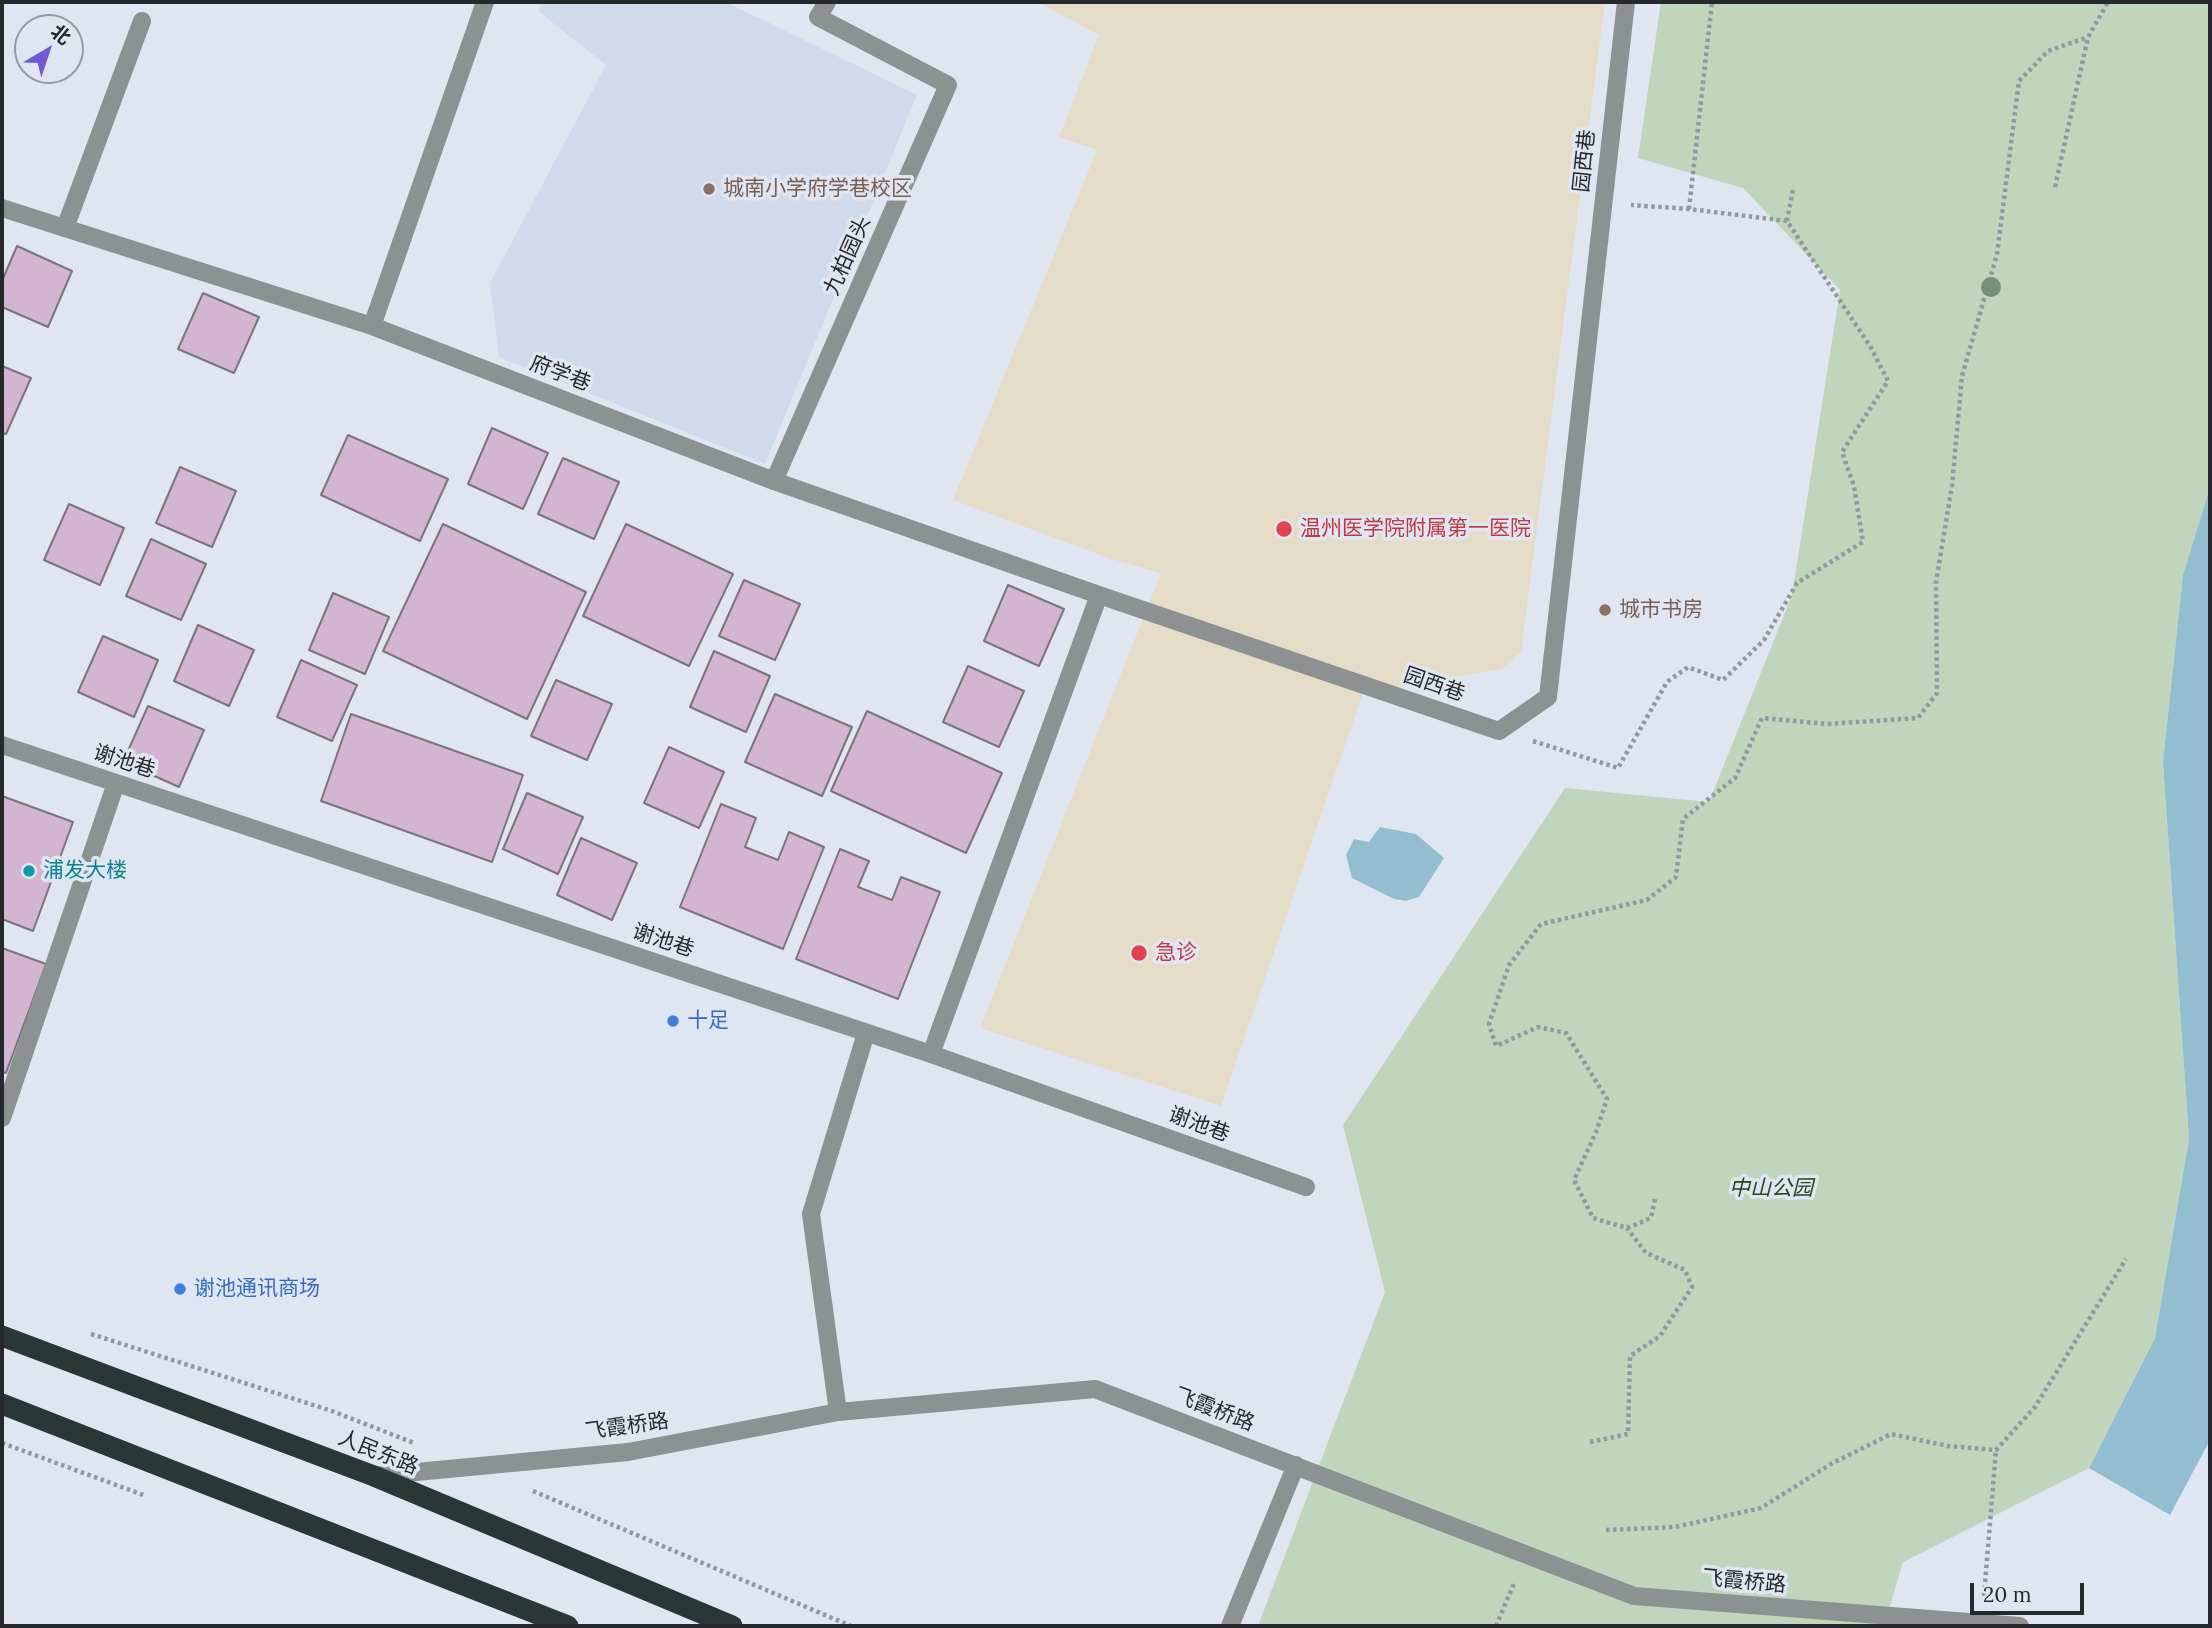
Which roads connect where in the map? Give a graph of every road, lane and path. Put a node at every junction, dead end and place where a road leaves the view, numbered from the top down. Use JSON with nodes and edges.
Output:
{"nodes":[{"id":1,"x":485,"y":2,"type":"edge"},
{"id":2,"x":827,"y":2,"type":"edge"},
{"id":3,"x":1626,"y":2,"type":"edge"},
{"id":4,"x":1712,"y":2,"type":"edge"},
{"id":5,"x":2108,"y":2,"type":"edge"},
{"id":6,"x":142,"y":21,"type":"dead end"},
{"id":7,"x":2088,"y":37,"type":"junction"},
{"id":8,"x":2054,"y":187,"type":"dead end"},
{"id":9,"x":1793,"y":189,"type":"dead end"},
{"id":10,"x":1604,"y":202,"type":"junction"},
{"id":11,"x":2,"y":208,"type":"edge"},
{"id":12,"x":1689,"y":209,"type":"junction"},
{"id":13,"x":1787,"y":220,"type":"junction"},
{"id":14,"x":65,"y":228,"type":"junction"},
{"id":15,"x":372,"y":326,"type":"junction"},
{"id":16,"x":774,"y":481,"type":"junction"},
{"id":17,"x":1099,"y":595,"type":"junction"},
{"id":18,"x":1499,"y":731,"type":"junction"},
{"id":19,"x":2,"y":745,"type":"edge"},
{"id":20,"x":116,"y":783,"type":"junction"},
{"id":21,"x":866,"y":1033,"type":"junction"},
{"id":22,"x":931,"y":1054,"type":"junction"},
{"id":23,"x":2,"y":1118,"type":"edge"},
{"id":24,"x":1307,"y":1187,"type":"dead end"},
{"id":25,"x":1654,"y":1199,"type":"dead end"},
{"id":26,"x":1627,"y":1228,"type":"junction"},
{"id":27,"x":2126,"y":1259,"type":"dead end"},
{"id":28,"x":2,"y":1336,"type":"edge"},
{"id":29,"x":2,"y":1404,"type":"edge"},
{"id":30,"x":838,"y":1412,"type":"junction"},
{"id":31,"x":1590,"y":1442,"type":"dead end"},
{"id":32,"x":1996,"y":1450,"type":"junction"},
{"id":33,"x":1296,"y":1465,"type":"junction"},
{"id":34,"x":374,"y":1476,"type":"junction"},
{"id":35,"x":1606,"y":1530,"type":"dead end"},
{"id":36,"x":1526,"y":1555,"type":"junction"},
{"id":37,"x":1873,"y":1621,"type":"edge"},
{"id":38,"x":1982,"y":1623,"type":"junction"},
{"id":39,"x":569,"y":1626,"type":"edge"},
{"id":40,"x":732,"y":1626,"type":"edge"},
{"id":41,"x":1230,"y":1626,"type":"edge"},
{"id":42,"x":1496,"y":1626,"type":"edge"},
{"id":43,"x":2020,"y":1626,"type":"edge"}],
"edges":[{"from":1,"to":15,"type":"street"},
{"from":2,"to":16,"type":"street","name":"九柏园头"},
{"from":3,"to":10,"type":"street","name":"园西巷"},
{"from":4,"to":12,"type":"path"},
{"from":5,"to":7,"type":"path"},
{"from":6,"to":14,"type":"street"},
{"from":7,"to":8,"type":"path"},
{"from":7,"to":26,"type":"path"},
{"from":9,"to":13,"type":"path"},
{"from":10,"to":12,"type":"path"},
{"from":10,"to":18,"type":"street","name":"园西巷"},
{"from":11,"to":14,"type":"street","name":"府学巷"},
{"from":12,"to":13,"type":"path"},
{"from":13,"to":18,"type":"path"},
{"from":14,"to":15,"type":"street","name":"府学巷"},
{"from":15,"to":16,"type":"street","name":"府学巷"},
{"from":16,"to":17,"type":"street","name":"府学巷"},
{"from":17,"to":18,"type":"street","name":"园西巷"},
{"from":17,"to":22,"type":"street"},
{"from":19,"to":20,"type":"street","name":"谢池巷"},
{"from":20,"to":21,"type":"street","name":"谢池巷"},
{"from":20,"to":23,"type":"street"},
{"from":21,"to":22,"type":"street","name":"谢池巷"},
{"from":21,"to":30,"type":"street"},
{"from":22,"to":24,"type":"street","name":"谢池巷"},
{"from":25,"to":26,"type":"path"},
{"from":26,"to":31,"type":"path"},
{"from":27,"to":32,"type":"path"},
{"from":28,"to":34,"type":"highway","name":"人民东路"},
{"from":29,"to":39,"type":"highway"},
{"from":30,"to":33,"type":"street","name":"飞霞桥路"},
{"from":30,"to":34,"type":"street","name":"飞霞桥路"},
{"from":32,"to":35,"type":"path"},
{"from":32,"to":38,"type":"path"},
{"from":33,"to":36,"type":"street","name":"飞霞桥路"},
{"from":33,"to":41,"type":"street"},
{"from":34,"to":40,"type":"highway","name":"人民东路"},
{"from":36,"to":37,"type":"street","name":"飞霞桥路"},
{"from":36,"to":42,"type":"path"},
{"from":37,"to":38,"type":"street","name":"飞霞桥路"},
{"from":38,"to":43,"type":"street","name":"飞霞桥路"}]}
